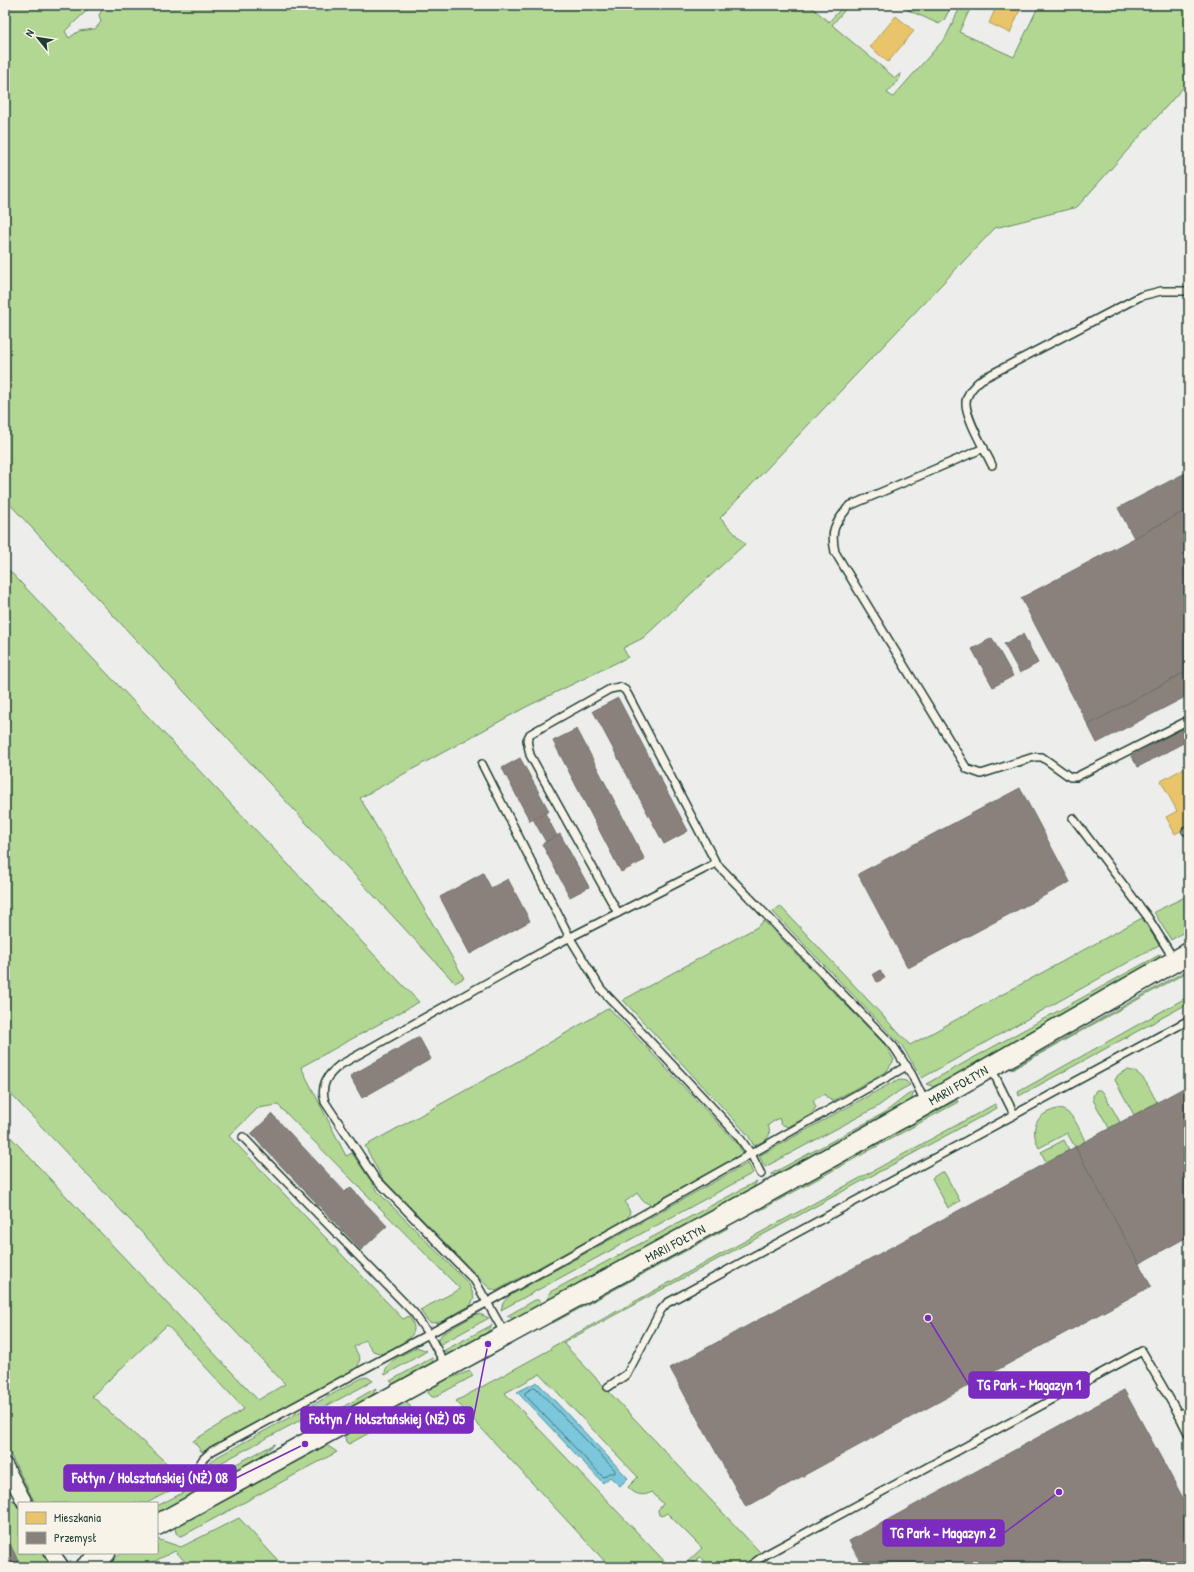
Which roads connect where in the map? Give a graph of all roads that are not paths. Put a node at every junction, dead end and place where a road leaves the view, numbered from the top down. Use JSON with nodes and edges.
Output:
{"nodes":[{"id":1,"x":1189,"y":291,"type":"edge"},
{"id":2,"x":984,"y":448,"type":"junction"},
{"id":3,"x":992,"y":465,"type":"dead end"},
{"id":4,"x":1189,"y":720,"type":"edge"},
{"id":5,"x":482,"y":764,"type":"dead end"},
{"id":6,"x":1072,"y":818,"type":"dead end"},
{"id":7,"x":716,"y":863,"type":"junction"},
{"id":8,"x":618,"y":913,"type":"junction"},
{"id":9,"x":570,"y":938,"type":"junction"},
{"id":10,"x":1182,"y":957,"type":"edge"},
{"id":11,"x":1189,"y":1020,"type":"edge"},
{"id":12,"x":907,"y":1066,"type":"junction"},
{"id":13,"x":990,"y":1066,"type":"junction"},
{"id":14,"x":926,"y":1104,"type":"junction"},
{"id":15,"x":1014,"y":1114,"type":"junction"},
{"id":16,"x":243,"y":1136,"type":"dead end"},
{"id":17,"x":751,"y":1154,"type":"junction"},
{"id":18,"x":761,"y":1174,"type":"dead end"},
{"id":19,"x":488,"y":1302,"type":"junction"},
{"id":20,"x":505,"y":1334,"type":"junction"},
{"id":21,"x":429,"y":1335,"type":"junction"},
{"id":22,"x":447,"y":1367,"type":"junction"},
{"id":23,"x":608,"y":1387,"type":"dead end"},
{"id":24,"x":1189,"y":1410,"type":"edge"},
{"id":25,"x":1179,"y":1415,"type":"junction"},
{"id":26,"x":1189,"y":1435,"type":"edge"},
{"id":27,"x":5,"y":1465,"type":"edge"},
{"id":28,"x":9,"y":1483,"type":"edge"},
{"id":29,"x":210,"y":1496,"type":"junction"},
{"id":30,"x":24,"y":1502,"type":"edge"},
{"id":31,"x":158,"y":1524,"type":"edge"},
{"id":32,"x":53,"y":1554,"type":"edge"},
{"id":33,"x":104,"y":1554,"type":"edge"},
{"id":34,"x":751,"y":1565,"type":"dead end"},
{"id":35,"x":62,"y":1567,"type":"edge"},
{"id":36,"x":86,"y":1567,"type":"edge"}],
"edges":[{"from":1,"to":2,"type":"lane"},
{"from":2,"to":3,"type":"lane"},
{"from":2,"to":4,"type":"lane"},
{"from":5,"to":9,"type":"lane"},
{"from":6,"to":10,"type":"lane"},
{"from":7,"to":8,"type":"lane"},
{"from":7,"to":8,"type":"lane"},
{"from":7,"to":12,"type":"lane"},
{"from":8,"to":9,"type":"lane"},
{"from":9,"to":17,"type":"lane"},
{"from":9,"to":19,"type":"lane"},
{"from":10,"to":13,"type":"street","name":"MARII FOŁTYN"},
{"from":11,"to":15,"type":"lane"},
{"from":12,"to":14,"type":"lane"},
{"from":12,"to":17,"type":"lane"},
{"from":13,"to":14,"type":"street","name":"MARII FOŁTYN"},
{"from":13,"to":15,"type":"lane"},
{"from":14,"to":20,"type":"street","name":"MARII FOŁTYN"},
{"from":15,"to":23,"type":"lane"},
{"from":16,"to":21,"type":"lane"},
{"from":17,"to":18,"type":"lane"},
{"from":17,"to":19,"type":"lane"},
{"from":19,"to":20,"type":"lane"},
{"from":19,"to":21,"type":"lane"},
{"from":20,"to":22,"type":"street","name":"MARII FOŁTYN"},
{"from":21,"to":22,"type":"lane"},
{"from":21,"to":29,"type":"lane"},
{"from":22,"to":29,"type":"street","name":"MARII FOŁTYN"},
{"from":24,"to":25,"type":"lane"},
{"from":25,"to":26,"type":"lane"},
{"from":25,"to":34,"type":"lane"},
{"from":27,"to":28,"type":"street"},
{"from":28,"to":30,"type":"street"},
{"from":29,"to":31,"type":"street","name":"MARII FOŁTYN"},
{"from":32,"to":35,"type":"street"},
{"from":33,"to":36,"type":"street"}]}
